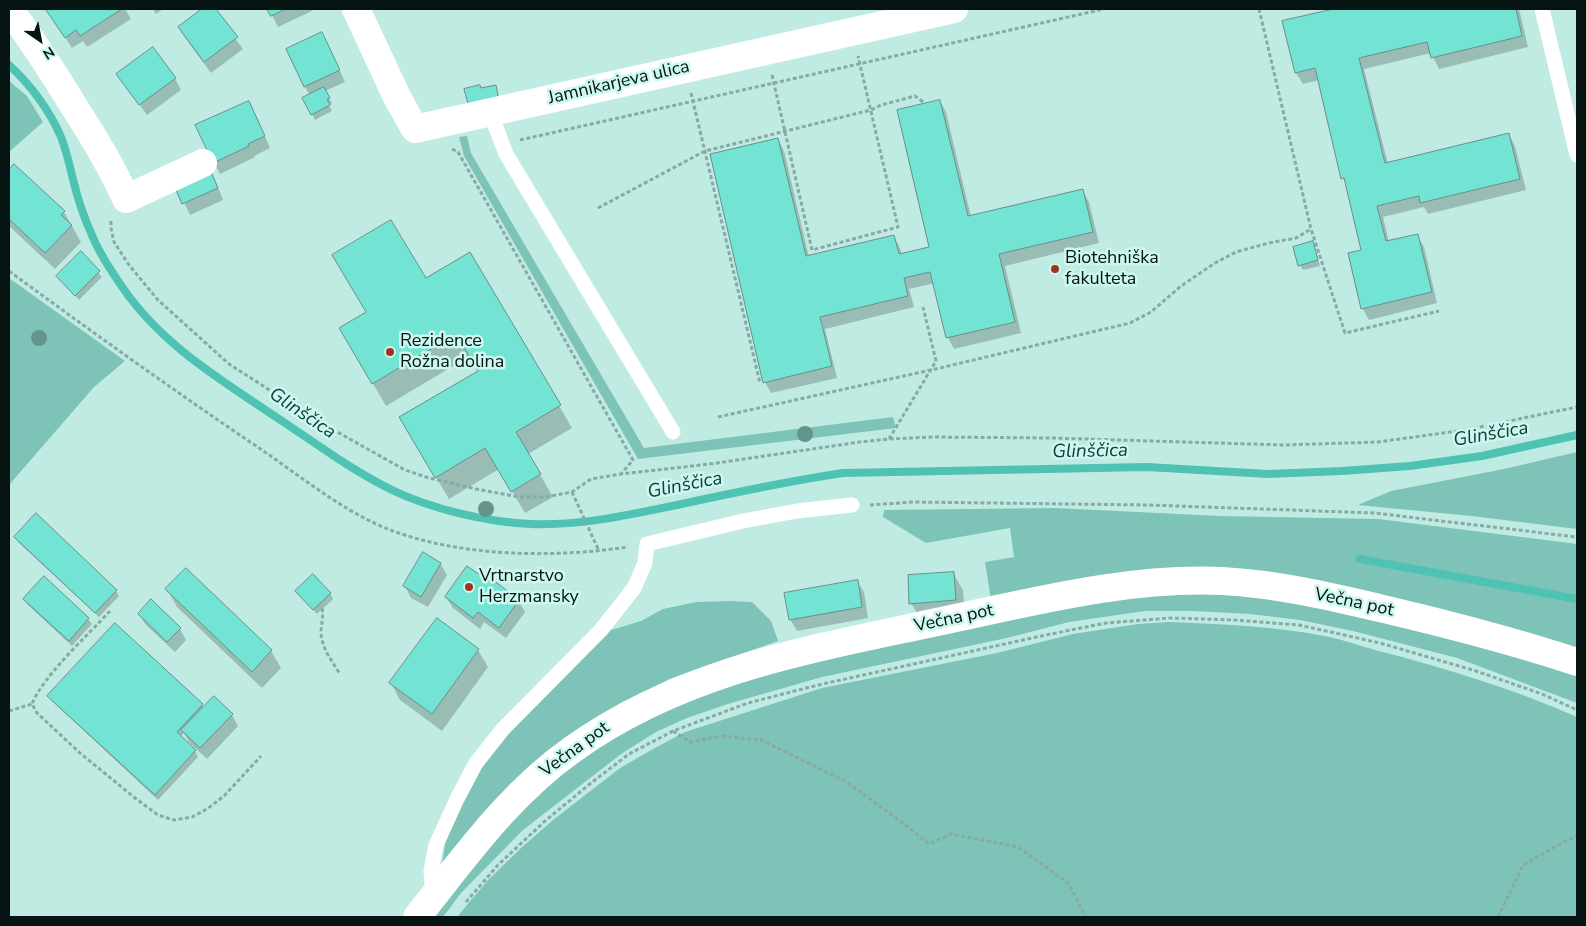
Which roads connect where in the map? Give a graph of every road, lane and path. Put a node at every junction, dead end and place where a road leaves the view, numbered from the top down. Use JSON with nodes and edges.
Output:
{"nodes":[{"id":1,"x":9,"y":9,"type":"edge"},
{"id":2,"x":356,"y":9,"type":"edge"},
{"id":3,"x":954,"y":9,"type":"edge"},
{"id":4,"x":1104,"y":9,"type":"edge"},
{"id":5,"x":1259,"y":9,"type":"edge"},
{"id":6,"x":1542,"y":9,"type":"edge"},
{"id":7,"x":852,"y":31,"type":"junction"},
{"id":8,"x":766,"y":50,"type":"junction"},
{"id":9,"x":860,"y":64,"type":"junction"},
{"id":10,"x":685,"y":68,"type":"junction"},
{"id":11,"x":774,"y":84,"type":"junction"},
{"id":12,"x":693,"y":101,"type":"junction"},
{"id":13,"x":923,"y":102,"type":"dead end"},
{"id":14,"x":871,"y":110,"type":"junction"},
{"id":15,"x":490,"y":112,"type":"junction"},
{"id":16,"x":785,"y":132,"type":"junction"},
{"id":17,"x":503,"y":144,"type":"junction"},
{"id":18,"x":450,"y":147,"type":"dead end"},
{"id":19,"x":705,"y":152,"type":"junction"},
{"id":20,"x":1577,"y":155,"type":"edge"},
{"id":21,"x":203,"y":162,"type":"dead end"},
{"id":22,"x":126,"y":199,"type":"junction"},
{"id":23,"x":598,"y":208,"type":"dead end"},
{"id":24,"x":1311,"y":229,"type":"junction"},
{"id":25,"x":9,"y":271,"type":"edge"},
{"id":26,"x":923,"y":307,"type":"dead end"},
{"id":27,"x":1439,"y":311,"type":"dead end"},
{"id":28,"x":931,"y":370,"type":"junction"},
{"id":29,"x":760,"y":382,"type":"dead end"},
{"id":30,"x":1577,"y":407,"type":"edge"},
{"id":31,"x":718,"y":417,"type":"dead end"},
{"id":32,"x":674,"y":432,"type":"dead end"},
{"id":33,"x":889,"y":439,"type":"junction"},
{"id":34,"x":621,"y":474,"type":"junction"},
{"id":35,"x":572,"y":492,"type":"junction"},
{"id":36,"x":852,"y":505,"type":"joint"},
{"id":37,"x":1577,"y":536,"type":"edge"},
{"id":38,"x":647,"y":544,"type":"junction"},
{"id":39,"x":599,"y":551,"type":"junction"},
{"id":40,"x":322,"y":608,"type":"dead end"},
{"id":41,"x":110,"y":611,"type":"dead end"},
{"id":42,"x":1577,"y":662,"type":"edge"},
{"id":43,"x":340,"y":674,"type":"dead end"},
{"id":44,"x":32,"y":704,"type":"junction"},
{"id":45,"x":1577,"y":710,"type":"edge"},
{"id":46,"x":9,"y":711,"type":"edge"},
{"id":47,"x":673,"y":731,"type":"junction"},
{"id":48,"x":261,"y":756,"type":"dead end"},
{"id":49,"x":1577,"y":836,"type":"edge"},
{"id":50,"x":465,"y":902,"type":"dead end"},
{"id":51,"x":425,"y":907,"type":"edge"},
{"id":52,"x":1086,"y":917,"type":"edge"},
{"id":53,"x":1498,"y":917,"type":"edge"}],
"edges":[{"from":1,"to":22,"type":"main road"},
{"from":2,"to":15,"type":"main road","name":"Jamnikarjeva ulica"},
{"from":3,"to":7,"type":"main road","name":"Jamnikarjeva ulica"},
{"from":4,"to":9,"type":"path"},
{"from":5,"to":24,"type":"path"},
{"from":6,"to":20,"type":"lane"},
{"from":7,"to":8,"type":"main road","name":"Jamnikarjeva ulica"},
{"from":7,"to":9,"type":"path"},
{"from":8,"to":10,"type":"main road","name":"Jamnikarjeva ulica"},
{"from":8,"to":11,"type":"path"},
{"from":9,"to":11,"type":"path"},
{"from":9,"to":14,"type":"path"},
{"from":10,"to":12,"type":"path"},
{"from":10,"to":15,"type":"main road","name":"Jamnikarjeva ulica"},
{"from":11,"to":12,"type":"path"},
{"from":11,"to":16,"type":"path"},
{"from":12,"to":17,"type":"path"},
{"from":12,"to":19,"type":"path"},
{"from":13,"to":14,"type":"path"},
{"from":14,"to":16,"type":"path"},
{"from":14,"to":16,"type":"path"},
{"from":15,"to":17,"type":"lane"},
{"from":16,"to":19,"type":"path"},
{"from":17,"to":32,"type":"lane"},
{"from":18,"to":34,"type":"path"},
{"from":19,"to":23,"type":"path"},
{"from":19,"to":29,"type":"path"},
{"from":21,"to":22,"type":"main road"},
{"from":22,"to":35,"type":"path"},
{"from":24,"to":27,"type":"path"},
{"from":24,"to":28,"type":"path"},
{"from":25,"to":39,"type":"path"},
{"from":26,"to":28,"type":"path"},
{"from":28,"to":31,"type":"path"},
{"from":28,"to":33,"type":"path"},
{"from":30,"to":33,"type":"path"},
{"from":33,"to":34,"type":"path"},
{"from":34,"to":35,"type":"path"},
{"from":35,"to":39,"type":"path"},
{"from":36,"to":37,"type":"path"},
{"from":36,"to":38,"type":"lane"},
{"from":38,"to":39,"type":"path"},
{"from":38,"to":51,"type":"lane"},
{"from":40,"to":43,"type":"path"},
{"from":41,"to":44,"type":"path"},
{"from":42,"to":51,"type":"main road","name":"Večna pot"},
{"from":44,"to":46,"type":"path"},
{"from":44,"to":48,"type":"path"},
{"from":45,"to":47,"type":"path"},
{"from":47,"to":50,"type":"path"},
{"from":47,"to":52,"type":"path"},
{"from":49,"to":53,"type":"path"}]}
